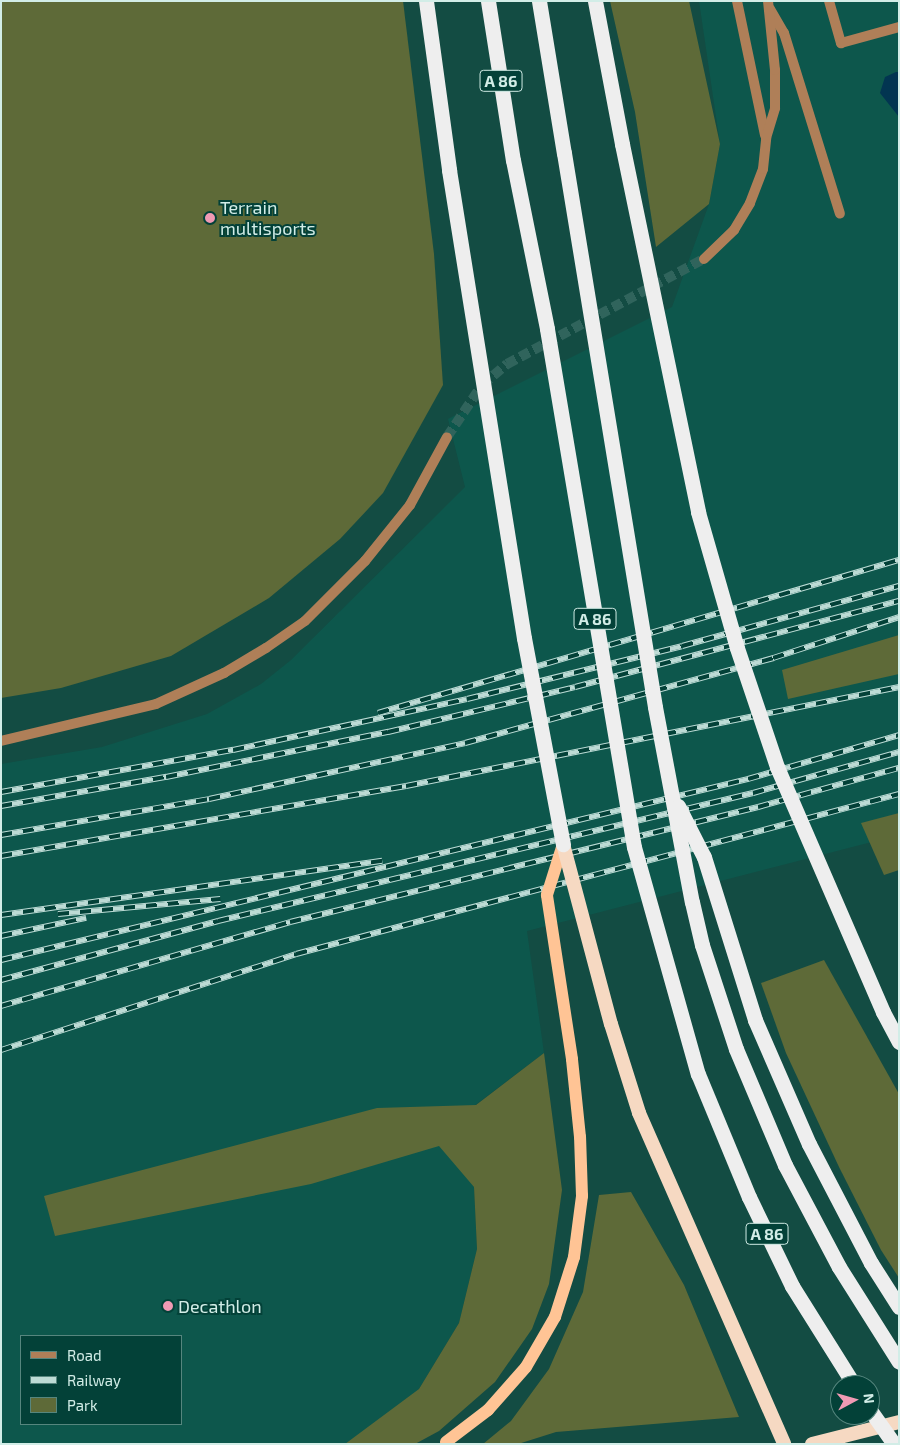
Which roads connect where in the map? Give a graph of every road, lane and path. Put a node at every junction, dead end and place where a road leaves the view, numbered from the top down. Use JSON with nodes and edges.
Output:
{"nodes":[{"id":1,"x":426,"y":1,"type":"edge"},
{"id":2,"x":488,"y":1,"type":"edge"},
{"id":3,"x":539,"y":1,"type":"edge"},
{"id":4,"x":595,"y":1,"type":"edge"},
{"id":5,"x":737,"y":1,"type":"edge"},
{"id":6,"x":829,"y":1,"type":"edge"},
{"id":7,"x":769,"y":5,"type":"edge"},
{"id":8,"x":899,"y":27,"type":"edge"},
{"id":9,"x":766,"y":138,"type":"junction"},
{"id":10,"x":840,"y":214,"type":"dead end"},
{"id":11,"x":704,"y":258,"type":"tunnel mouth"},
{"id":12,"x":447,"y":437,"type":"tunnel mouth"},
{"id":13,"x":1,"y":741,"type":"edge"},
{"id":14,"x":669,"y":790,"type":"junction"},
{"id":15,"x":563,"y":844,"type":"junction"},
{"id":16,"x":899,"y":1042,"type":"edge"},
{"id":17,"x":899,"y":1307,"type":"edge"},
{"id":18,"x":899,"y":1362,"type":"edge"},
{"id":19,"x":848,"y":1375,"type":"edge"},
{"id":20,"x":899,"y":1422,"type":"edge"},
{"id":21,"x":880,"y":1424,"type":"edge"},
{"id":22,"x":446,"y":1442,"type":"dead end"},
{"id":23,"x":784,"y":1444,"type":"edge"},
{"id":24,"x":812,"y":1444,"type":"edge"},
{"id":25,"x":894,"y":1444,"type":"edge"}],
"edges":[{"from":1,"to":15,"type":"highway","bridge":true},
{"from":2,"to":19,"type":"highway","number":"A 86","bridge":true},
{"from":3,"to":14,"type":"highway","number":"A 86","bridge":true},
{"from":4,"to":16,"type":"highway","bridge":true},
{"from":5,"to":9,"type":"street"},
{"from":6,"to":8,"type":"street"},
{"from":7,"to":9,"type":"street"},
{"from":7,"to":10,"type":"street"},
{"from":9,"to":11,"type":"street"},
{"from":12,"to":13,"type":"street"},
{"from":14,"to":17,"type":"highway","bridge":true},
{"from":14,"to":18,"type":"highway","number":"A 86","bridge":true},
{"from":15,"to":22,"type":"main road","bridge":true},
{"from":15,"to":23,"type":"highway","bridge":true},
{"from":20,"to":24,"type":"highway"},
{"from":21,"to":25,"type":"highway","bridge":true}]}
